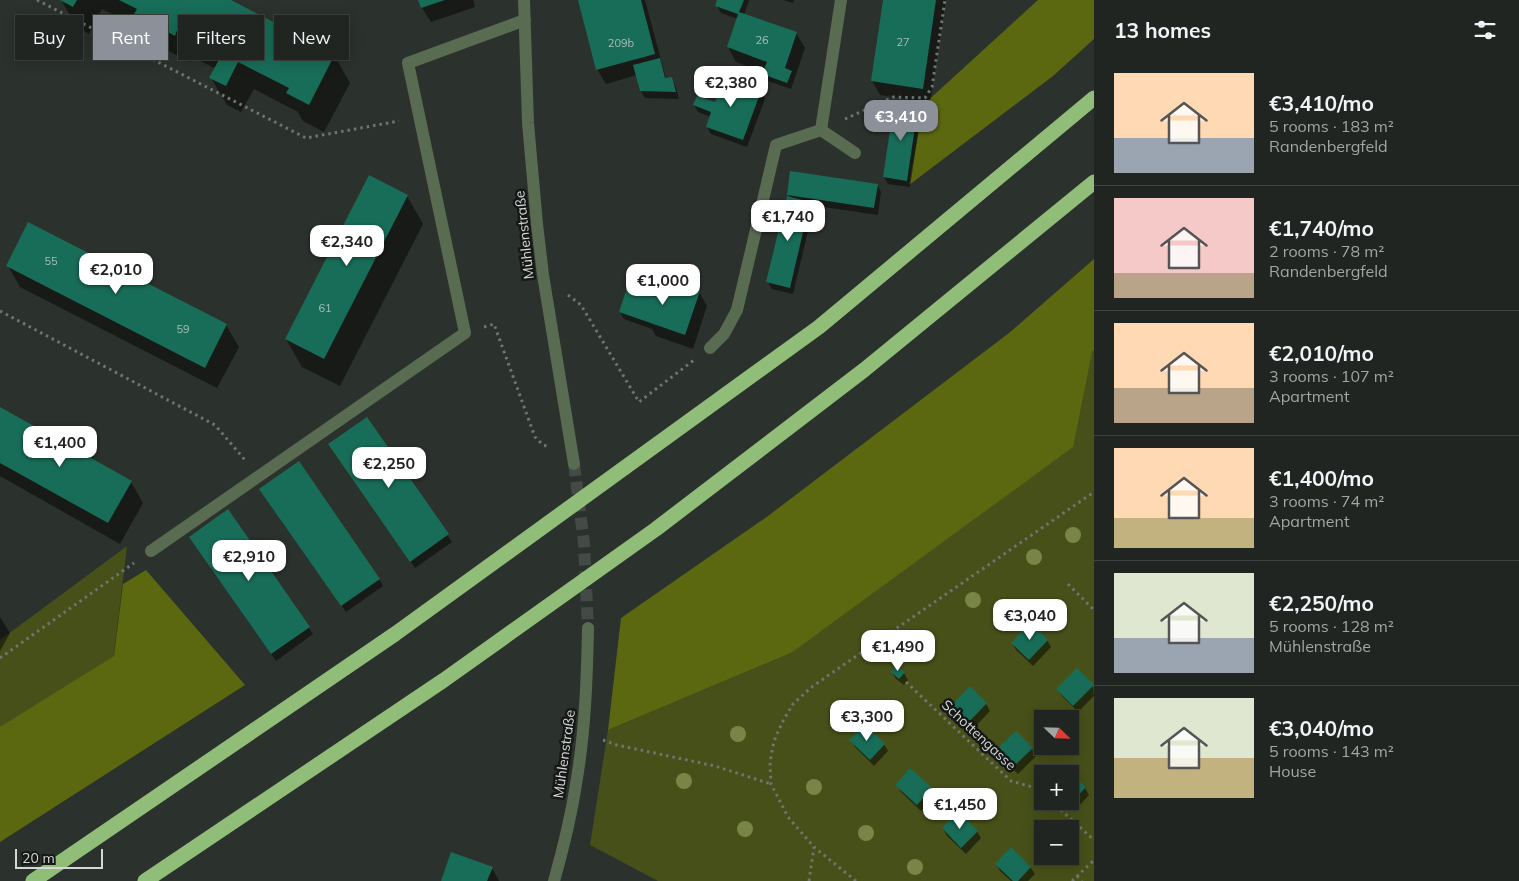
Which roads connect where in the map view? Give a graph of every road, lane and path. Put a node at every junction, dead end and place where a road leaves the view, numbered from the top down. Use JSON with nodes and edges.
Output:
{"nodes":[{"id":1,"x":37,"y":0,"type":"edge"},
{"id":2,"x":524,"y":0,"type":"edge"},
{"id":3,"x":841,"y":0,"type":"edge"},
{"id":4,"x":950,"y":0,"type":"edge"},
{"id":5,"x":945,"y":2,"type":"edge"},
{"id":6,"x":524,"y":20,"type":"junction"},
{"id":7,"x":1094,"y":98,"type":"edge"},
{"id":8,"x":419,"y":118,"type":"junction"},
{"id":9,"x":821,"y":130,"type":"junction"},
{"id":10,"x":855,"y":153,"type":"dead end"},
{"id":11,"x":1094,"y":182,"type":"edge"},
{"id":12,"x":544,"y":275,"type":"junction"},
{"id":13,"x":0,"y":311,"type":"edge"},
{"id":14,"x":465,"y":333,"type":"junction"},
{"id":15,"x":710,"y":348,"type":"joint"},
{"id":16,"x":573,"y":458,"type":"joint"},
{"id":17,"x":259,"y":476,"type":"junction"},
{"id":18,"x":1094,"y":492,"type":"edge"},
{"id":19,"x":151,"y":551,"type":"joint"},
{"id":20,"x":1068,"y":584,"type":"dead end"},
{"id":21,"x":1094,"y":610,"type":"edge"},
{"id":22,"x":588,"y":628,"type":"tunnel mouth"},
{"id":23,"x":0,"y":658,"type":"edge"},
{"id":24,"x":906,"y":682,"type":"dead end"},
{"id":25,"x":602,"y":739,"type":"dead end"},
{"id":26,"x":771,"y":784,"type":"junction"},
{"id":27,"x":1034,"y":787,"type":"edge"},
{"id":28,"x":1061,"y":810,"type":"edge"},
{"id":29,"x":1094,"y":840,"type":"edge"},
{"id":30,"x":814,"y":847,"type":"junction"},
{"id":31,"x":1094,"y":860,"type":"edge"},
{"id":32,"x":1077,"y":876,"type":"junction"},
{"id":33,"x":33,"y":881,"type":"edge"},
{"id":34,"x":145,"y":881,"type":"edge"},
{"id":35,"x":554,"y":881,"type":"edge"},
{"id":36,"x":808,"y":881,"type":"edge"},
{"id":37,"x":856,"y":881,"type":"edge"},
{"id":38,"x":1072,"y":881,"type":"edge"},
{"id":39,"x":1082,"y":881,"type":"edge"}],
"edges":[{"from":1,"to":8,"type":"path"},
{"from":2,"to":6,"type":"street","name":"Mühlenstraße"},
{"from":3,"to":9,"type":"street"},
{"from":4,"to":5,"type":"path"},
{"from":5,"to":9,"type":"path"},
{"from":6,"to":8,"type":"street"},
{"from":6,"to":12,"type":"street","name":"Mühlenstraße"},
{"from":7,"to":33,"type":"highway"},
{"from":8,"to":14,"type":"street"},
{"from":9,"to":10,"type":"street"},
{"from":9,"to":15,"type":"street"},
{"from":11,"to":34,"type":"highway"},
{"from":12,"to":15,"type":"path"},
{"from":12,"to":16,"type":"street","name":"Mühlenstraße"},
{"from":13,"to":17,"type":"path"},
{"from":14,"to":16,"type":"path"},
{"from":14,"to":17,"type":"street"},
{"from":17,"to":19,"type":"street"},
{"from":18,"to":26,"type":"path"},
{"from":19,"to":23,"type":"path"},
{"from":20,"to":21,"type":"path"},
{"from":22,"to":35,"type":"street","name":"Mühlenstraße"},
{"from":24,"to":27,"type":"path","name":"Schottengasse"},
{"from":25,"to":26,"type":"path"},
{"from":26,"to":30,"type":"path"},
{"from":28,"to":29,"type":"path"},
{"from":30,"to":36,"type":"path"},
{"from":30,"to":37,"type":"path"},
{"from":31,"to":32,"type":"path"},
{"from":32,"to":38,"type":"path"},
{"from":32,"to":39,"type":"path"}]}
